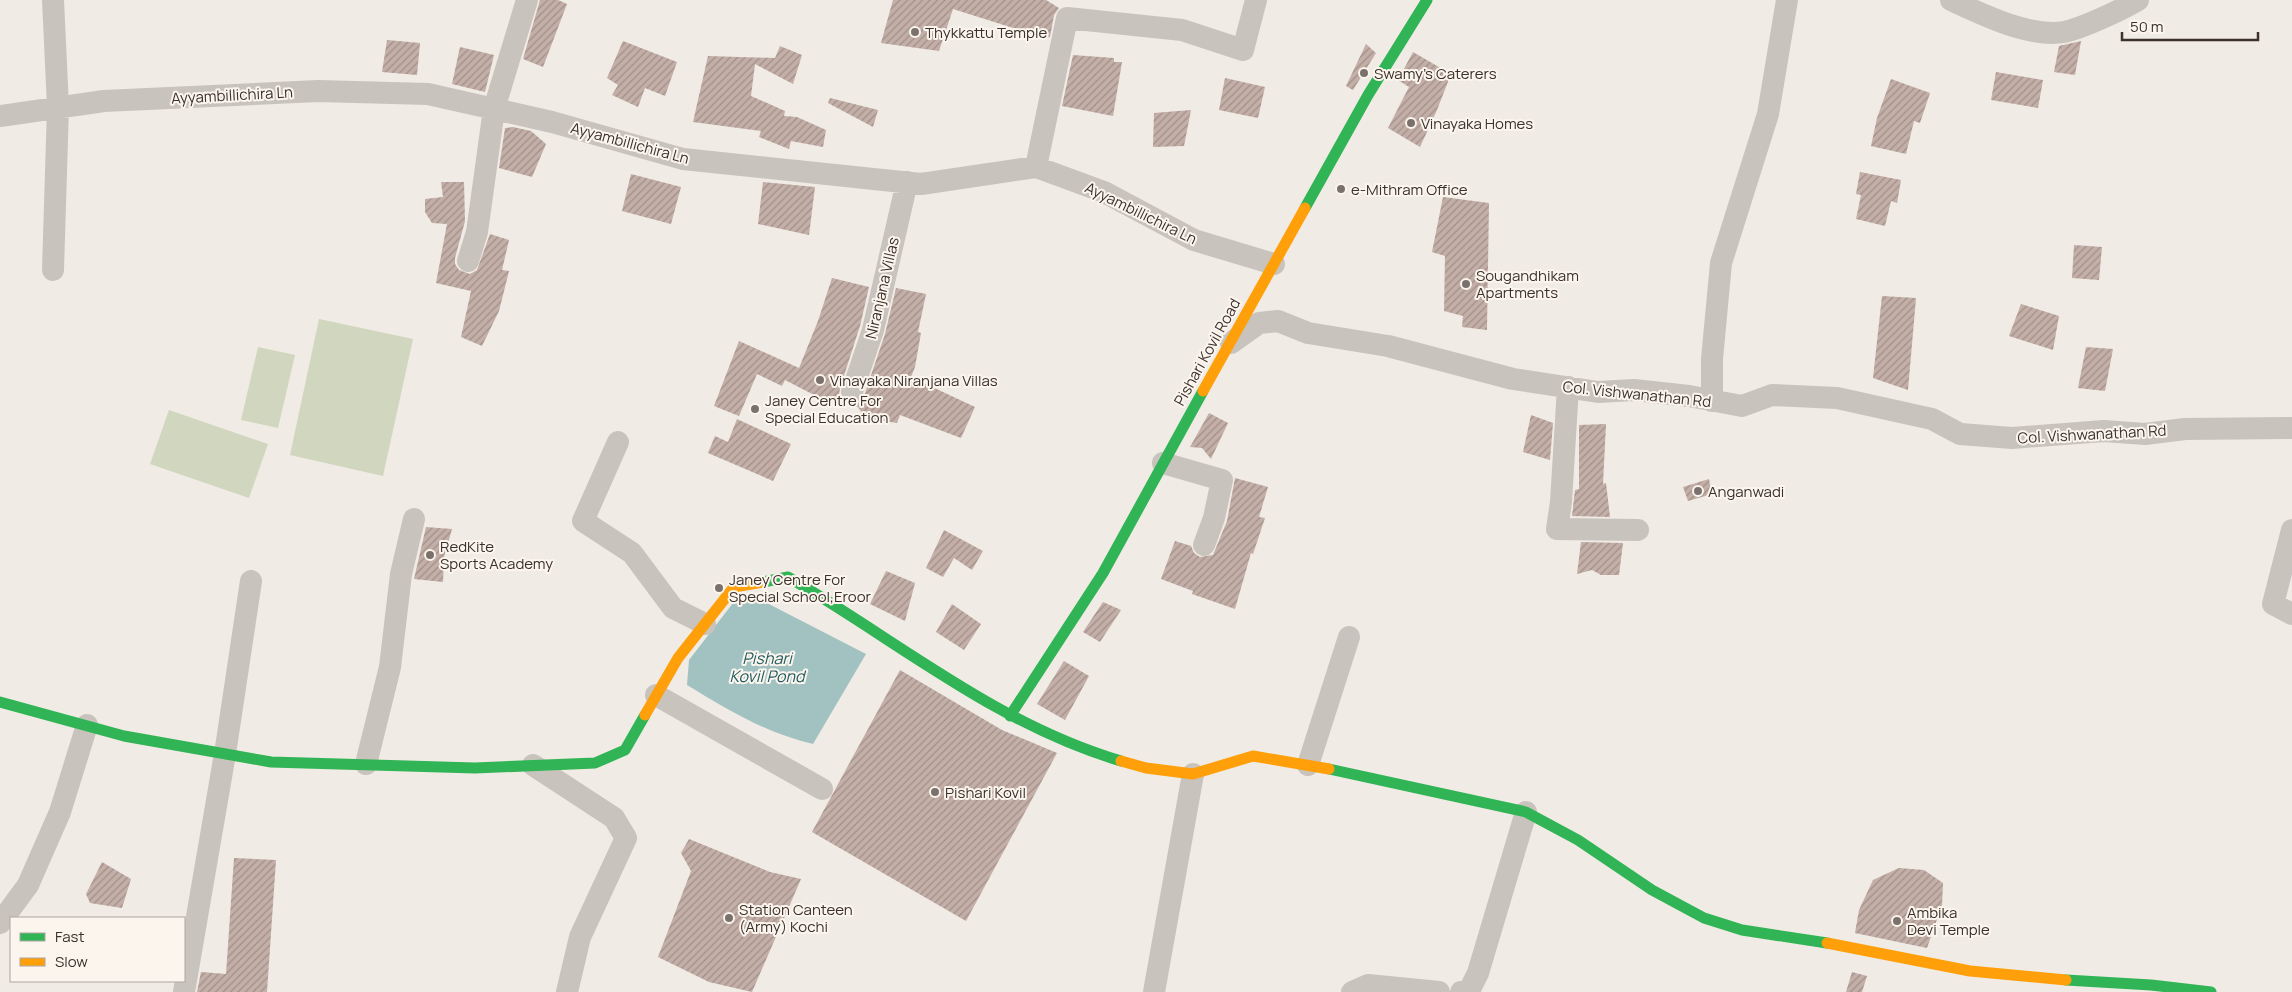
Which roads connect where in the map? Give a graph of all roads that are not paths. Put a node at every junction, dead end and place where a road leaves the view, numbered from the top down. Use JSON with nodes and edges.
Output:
{"nodes":[{"id":1,"x":53,"y":0,"type":"edge"},
{"id":2,"x":527,"y":0,"type":"edge"},
{"id":3,"x":1256,"y":0,"type":"edge"},
{"id":4,"x":1427,"y":0,"type":"edge"},
{"id":5,"x":1787,"y":0,"type":"edge"},
{"id":6,"x":1951,"y":0,"type":"edge"},
{"id":7,"x":2138,"y":0,"type":"edge"},
{"id":8,"x":58,"y":107,"type":"junction"},
{"id":9,"x":494,"y":109,"type":"junction"},
{"id":10,"x":0,"y":116,"type":"edge"},
{"id":11,"x":1036,"y":167,"type":"junction"},
{"id":12,"x":907,"y":182,"type":"junction"},
{"id":13,"x":468,"y":261,"type":"dead end"},
{"id":14,"x":1274,"y":264,"type":"junction"},
{"id":15,"x":53,"y":270,"type":"dead end"},
{"id":16,"x":1228,"y":345,"type":"junction"},
{"id":17,"x":1568,"y":387,"type":"junction"},
{"id":18,"x":852,"y":392,"type":"dead end"},
{"id":19,"x":1712,"y":401,"type":"junction"},
{"id":20,"x":2292,"y":428,"type":"edge"},
{"id":21,"x":618,"y":442,"type":"dead end"},
{"id":22,"x":1163,"y":463,"type":"junction"},
{"id":23,"x":414,"y":520,"type":"dead end"},
{"id":24,"x":1638,"y":530,"type":"dead end"},
{"id":25,"x":2292,"y":530,"type":"edge"},
{"id":26,"x":1204,"y":545,"type":"dead end"},
{"id":27,"x":251,"y":581,"type":"dead end"},
{"id":28,"x":2292,"y":614,"type":"edge"},
{"id":29,"x":705,"y":624,"type":"junction"},
{"id":30,"x":1350,"y":637,"type":"dead end"},
{"id":31,"x":656,"y":696,"type":"junction"},
{"id":32,"x":0,"y":702,"type":"edge"},
{"id":33,"x":1010,"y":716,"type":"junction"},
{"id":34,"x":87,"y":725,"type":"junction"},
{"id":35,"x":225,"y":754,"type":"junction"},
{"id":36,"x":366,"y":764,"type":"junction"},
{"id":37,"x":533,"y":765,"type":"junction"},
{"id":38,"x":1308,"y":765,"type":"junction"},
{"id":39,"x":1192,"y":774,"type":"junction"},
{"id":40,"x":822,"y":789,"type":"dead end"},
{"id":41,"x":1526,"y":812,"type":"junction"},
{"id":42,"x":0,"y":923,"type":"edge"},
{"id":43,"x":2076,"y":986,"type":"edge"},
{"id":44,"x":2198,"y":991,"type":"edge"},
{"id":45,"x":184,"y":992,"type":"edge"},
{"id":46,"x":567,"y":992,"type":"edge"},
{"id":47,"x":1154,"y":992,"type":"edge"},
{"id":48,"x":1352,"y":992,"type":"edge"},
{"id":49,"x":1428,"y":992,"type":"edge"},
{"id":50,"x":1461,"y":992,"type":"edge"}],
"edges":[{"from":1,"to":8,"type":"street"},
{"from":2,"to":9,"type":"street"},
{"from":3,"to":11,"type":"street"},
{"from":4,"to":14,"type":"street","name":"Pishari Kovil Road"},
{"from":5,"to":19,"type":"street"},
{"from":6,"to":7,"type":"street"},
{"from":8,"to":9,"type":"street","name":"Ayyambillichira Ln"},
{"from":8,"to":10,"type":"street","name":"Ayyambillichira Ln"},
{"from":8,"to":15,"type":"street"},
{"from":9,"to":12,"type":"street","name":"Ayyambillichira Ln"},
{"from":9,"to":13,"type":"street"},
{"from":11,"to":12,"type":"street","name":"Ayyambillichira Ln"},
{"from":11,"to":14,"type":"street","name":"Ayyambillichira Ln"},
{"from":12,"to":18,"type":"street","name":"Niranjana Villas"},
{"from":14,"to":16,"type":"street","name":"Pishari Kovil Road"},
{"from":16,"to":17,"type":"street","name":"Col. Vishwanathan Rd"},
{"from":16,"to":22,"type":"street","name":"Pishari Kovil Road"},
{"from":17,"to":19,"type":"street","name":"Col. Vishwanathan Rd"},
{"from":17,"to":24,"type":"street"},
{"from":19,"to":20,"type":"street","name":"Col. Vishwanathan Rd"},
{"from":21,"to":29,"type":"street"},
{"from":22,"to":26,"type":"street"},
{"from":22,"to":33,"type":"street","name":"Pishari Kovil Road"},
{"from":23,"to":36,"type":"street"},
{"from":25,"to":28,"type":"street"},
{"from":27,"to":35,"type":"street"},
{"from":29,"to":31,"type":"street"},
{"from":29,"to":33,"type":"street"},
{"from":30,"to":38,"type":"street"},
{"from":31,"to":37,"type":"street"},
{"from":31,"to":40,"type":"street"},
{"from":32,"to":34,"type":"street"},
{"from":33,"to":39,"type":"street"},
{"from":34,"to":35,"type":"street"},
{"from":34,"to":42,"type":"street"},
{"from":35,"to":36,"type":"street"},
{"from":35,"to":45,"type":"street"},
{"from":36,"to":37,"type":"street"},
{"from":37,"to":46,"type":"street"},
{"from":38,"to":39,"type":"street"},
{"from":38,"to":41,"type":"street"},
{"from":39,"to":47,"type":"street"},
{"from":41,"to":43,"type":"street"},
{"from":41,"to":50,"type":"street"},
{"from":43,"to":44,"type":"street"},
{"from":48,"to":49,"type":"street"}]}
